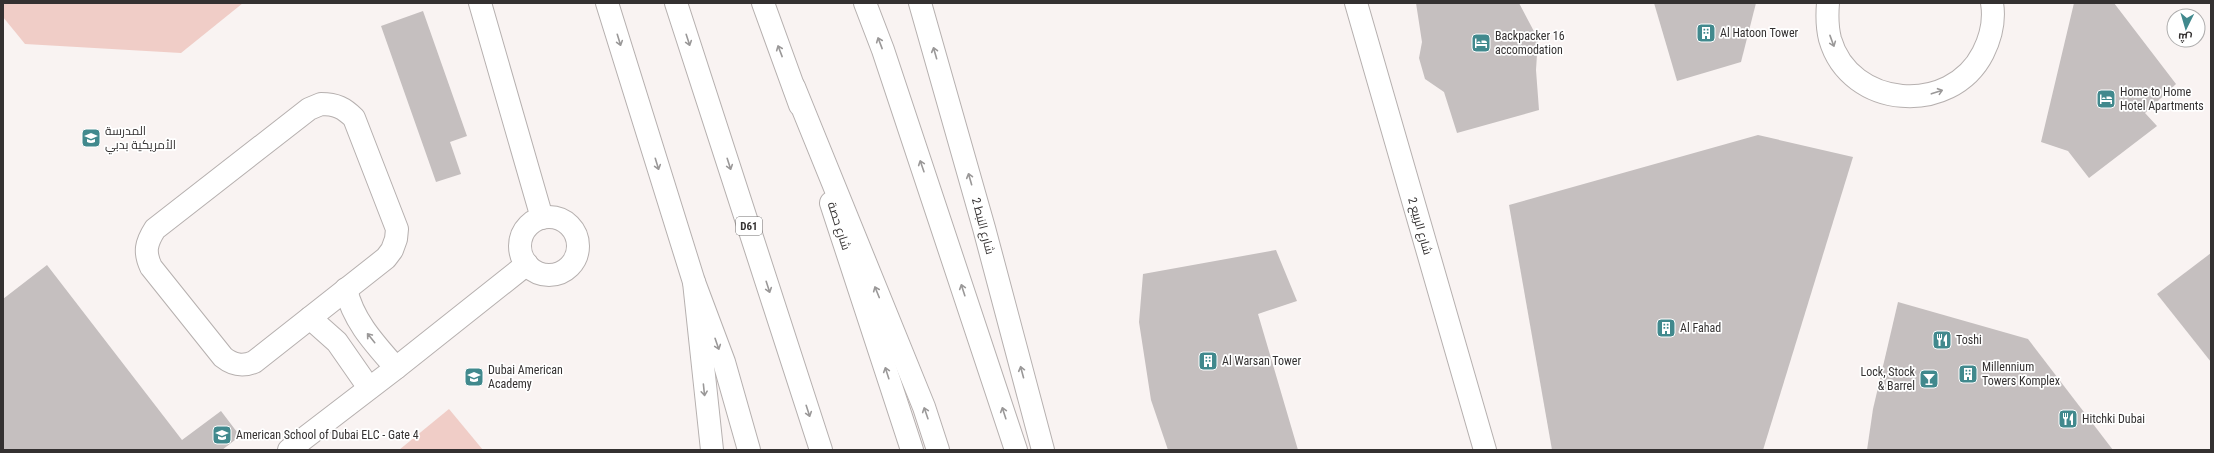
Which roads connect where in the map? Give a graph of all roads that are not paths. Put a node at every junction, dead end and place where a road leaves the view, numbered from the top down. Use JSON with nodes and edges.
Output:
{"nodes":[{"id":1,"x":480,"y":3,"type":"edge"},
{"id":2,"x":607,"y":3,"type":"edge"},
{"id":3,"x":676,"y":3,"type":"edge"},
{"id":4,"x":763,"y":3,"type":"edge"},
{"id":5,"x":865,"y":3,"type":"edge"},
{"id":6,"x":920,"y":3,"type":"edge"},
{"id":7,"x":1356,"y":3,"type":"edge"},
{"id":8,"x":1828,"y":3,"type":"edge"},
{"id":9,"x":1992,"y":3,"type":"edge"},
{"id":10,"x":794,"y":87,"type":"junction"},
{"id":11,"x":542,"y":218,"type":"junction"},
{"id":12,"x":527,"y":264,"type":"junction"},
{"id":13,"x":694,"y":282,"type":"junction"},
{"id":14,"x":346,"y":289,"type":"junction"},
{"id":15,"x":310,"y":318,"type":"junction"},
{"id":16,"x":396,"y":368,"type":"junction"},
{"id":17,"x":369,"y":388,"type":"junction"},
{"id":18,"x":289,"y":450,"type":"edge"},
{"id":19,"x":712,"y":450,"type":"edge"},
{"id":20,"x":749,"y":450,"type":"edge"},
{"id":21,"x":821,"y":450,"type":"edge"},
{"id":22,"x":912,"y":450,"type":"edge"},
{"id":23,"x":938,"y":450,"type":"edge"},
{"id":24,"x":1016,"y":450,"type":"edge"},
{"id":25,"x":1043,"y":450,"type":"edge"},
{"id":26,"x":1485,"y":450,"type":"edge"}],
"edges":[{"from":1,"to":11,"type":"main road"},
{"from":2,"to":13,"type":"main road","one_way":true},
{"from":3,"to":21,"type":"main road","number":"D61","one_way":true},
{"from":10,"to":4,"type":"main road","name":"شارع حصة","one_way":true},
{"from":24,"to":5,"type":"main road","one_way":true},
{"from":25,"to":6,"type":"main road","name":"شارع النبط 2","one_way":true},
{"from":7,"to":26,"type":"main road","name":"شارع الربيع 2"},
{"from":8,"to":9,"type":"main road","one_way":true},
{"from":22,"to":10,"type":"main road","name":"شارع حصة","one_way":true},
{"from":23,"to":10,"type":"main road","one_way":true},
{"from":11,"to":12,"type":"main road"},
{"from":11,"to":12,"type":"main road"},
{"from":12,"to":16,"type":"main road"},
{"from":13,"to":19,"type":"main road","one_way":true},
{"from":13,"to":20,"type":"main road","one_way":true},
{"from":14,"to":15,"type":"main road"},
{"from":14,"to":15,"type":"main road"},
{"from":16,"to":14,"type":"main road","one_way":true},
{"from":15,"to":17,"type":"main road"},
{"from":16,"to":17,"type":"main road"},
{"from":17,"to":18,"type":"main road"}]}
